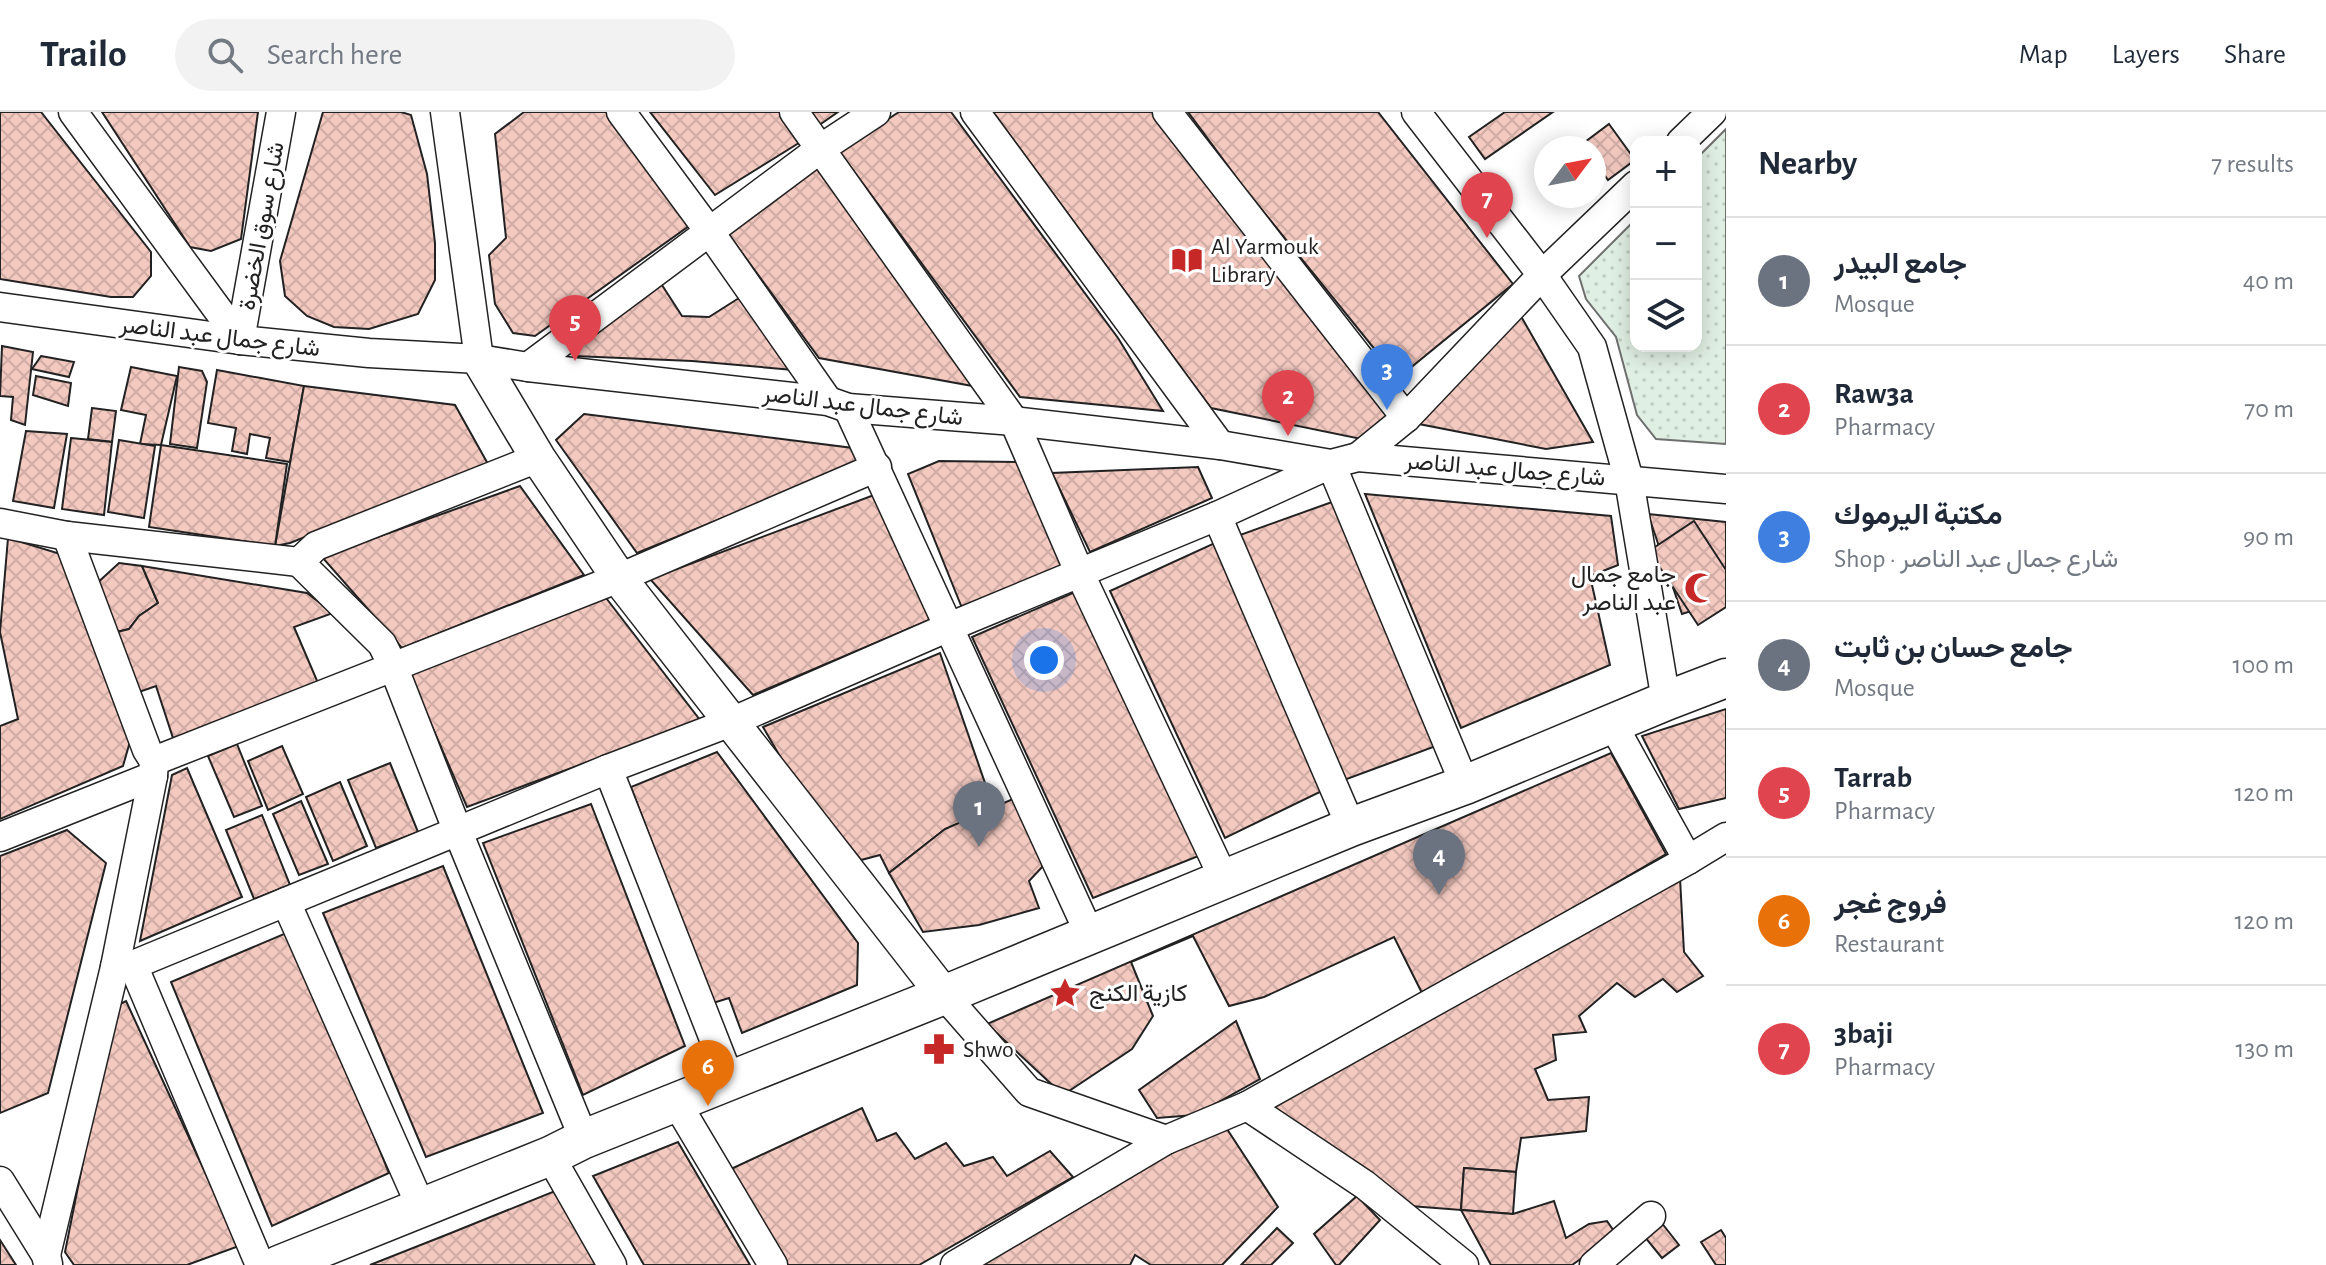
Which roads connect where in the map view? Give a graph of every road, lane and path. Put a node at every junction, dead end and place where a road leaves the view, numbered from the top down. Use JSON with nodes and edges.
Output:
{"nodes":[{"id":1,"x":73,"y":112,"type":"edge"},
{"id":2,"x":281,"y":112,"type":"edge"},
{"id":3,"x":445,"y":112,"type":"edge"},
{"id":4,"x":621,"y":112,"type":"edge"},
{"id":5,"x":794,"y":112,"type":"edge"},
{"id":6,"x":876,"y":112,"type":"edge"},
{"id":7,"x":975,"y":112,"type":"edge"},
{"id":8,"x":1167,"y":112,"type":"edge"},
{"id":9,"x":1416,"y":112,"type":"edge"},
{"id":10,"x":1712,"y":112,"type":"edge"},
{"id":11,"x":1687,"y":136,"type":"edge"},
{"id":12,"x":820,"y":149,"type":"junction"},
{"id":13,"x":1630,"y":191,"type":"edge"},
{"id":14,"x":709,"y":231,"type":"junction"},
{"id":15,"x":1542,"y":275,"type":"junction"},
{"id":16,"x":0,"y":307,"type":"edge"},
{"id":17,"x":240,"y":340,"type":"junction"},
{"id":18,"x":479,"y":359,"type":"junction"},
{"id":19,"x":528,"y":367,"type":"junction"},
{"id":20,"x":838,"y":404,"type":"junction"},
{"id":21,"x":1406,"y":418,"type":"junction"},
{"id":22,"x":1014,"y":421,"type":"junction"},
{"id":23,"x":1220,"y":445,"type":"junction"},
{"id":24,"x":538,"y":458,"type":"junction"},
{"id":25,"x":1344,"y":460,"type":"junction"},
{"id":26,"x":877,"y":467,"type":"junction"},
{"id":27,"x":1629,"y":480,"type":"junction"},
{"id":28,"x":1726,"y":489,"type":"edge"},
{"id":29,"x":1217,"y":516,"type":"junction"},
{"id":30,"x":0,"y":523,"type":"edge"},
{"id":31,"x":67,"y":536,"type":"junction"},
{"id":32,"x":299,"y":562,"type":"junction"},
{"id":33,"x":1080,"y":574,"type":"junction"},
{"id":34,"x":619,"y":578,"type":"junction"},
{"id":35,"x":949,"y":627,"type":"junction"},
{"id":36,"x":393,"y":666,"type":"junction"},
{"id":37,"x":1726,"y":678,"type":"edge"},
{"id":38,"x":1666,"y":701,"type":"junction"},
{"id":39,"x":731,"y":722,"type":"junction"},
{"id":40,"x":1612,"y":723,"type":"junction"},
{"id":41,"x":153,"y":768,"type":"junction"},
{"id":42,"x":608,"y":769,"type":"junction"},
{"id":43,"x":1465,"y":785,"type":"junction"},
{"id":44,"x":1351,"y":827,"type":"junction"},
{"id":45,"x":458,"y":832,"type":"junction"},
{"id":46,"x":0,"y":837,"type":"edge"},
{"id":47,"x":1726,"y":837,"type":"edge"},
{"id":48,"x":1688,"y":860,"type":"junction"},
{"id":49,"x":1224,"y":879,"type":"junction"},
{"id":50,"x":286,"y":902,"type":"junction"},
{"id":51,"x":1090,"y":935,"type":"junction"},
{"id":52,"x":124,"y":966,"type":"junction"},
{"id":53,"x":944,"y":995,"type":"junction"},
{"id":54,"x":730,"y":1080,"type":"junction"},
{"id":55,"x":676,"y":1102,"type":"junction"},
{"id":56,"x":1247,"y":1106,"type":"junction"},
{"id":57,"x":584,"y":1139,"type":"junction"},
{"id":58,"x":1166,"y":1140,"type":"junction"},
{"id":59,"x":550,"y":1156,"type":"junction"},
{"id":60,"x":0,"y":1181,"type":"edge"},
{"id":61,"x":421,"y":1207,"type":"junction"},
{"id":62,"x":1651,"y":1216,"type":"dead end"},
{"id":63,"x":47,"y":1260,"type":"edge"},
{"id":64,"x":260,"y":1265,"type":"edge"},
{"id":65,"x":279,"y":1265,"type":"edge"},
{"id":66,"x":612,"y":1265,"type":"edge"},
{"id":67,"x":773,"y":1265,"type":"edge"},
{"id":68,"x":955,"y":1265,"type":"edge"},
{"id":69,"x":1464,"y":1265,"type":"edge"},
{"id":70,"x":1594,"y":1265,"type":"edge"}],
"edges":[{"from":1,"to":17,"type":"street"},
{"from":2,"to":17,"type":"street","name":"شارع سوق الخضرة"},
{"from":3,"to":18,"type":"street"},
{"from":4,"to":14,"type":"street"},
{"from":5,"to":12,"type":"street"},
{"from":6,"to":12,"type":"street"},
{"from":7,"to":23,"type":"street"},
{"from":8,"to":21,"type":"street"},
{"from":9,"to":15,"type":"street"},
{"from":10,"to":11,"type":"street"},
{"from":12,"to":14,"type":"street"},
{"from":12,"to":22,"type":"street"},
{"from":13,"to":15,"type":"street"},
{"from":14,"to":19,"type":"street"},
{"from":14,"to":20,"type":"street"},
{"from":15,"to":21,"type":"street"},
{"from":15,"to":27,"type":"street"},
{"from":16,"to":17,"type":"street","name":"شارع جمال عبد الناصر"},
{"from":17,"to":18,"type":"street","name":"شارع جمال عبد الناصر"},
{"from":18,"to":19,"type":"street","name":"شارع جمال عبد الناصر"},
{"from":18,"to":24,"type":"street"},
{"from":19,"to":20,"type":"street","name":"شارع جمال عبد الناصر"},
{"from":20,"to":22,"type":"street","name":"شارع جمال عبد الناصر"},
{"from":20,"to":26,"type":"street"},
{"from":21,"to":25,"type":"street"},
{"from":22,"to":23,"type":"street","name":"شارع جمال عبد الناصر"},
{"from":22,"to":33,"type":"street"},
{"from":23,"to":25,"type":"street","name":"شارع جمال عبد الناصر"},
{"from":24,"to":32,"type":"street"},
{"from":24,"to":34,"type":"street"},
{"from":25,"to":27,"type":"street","name":"شارع جمال عبد الناصر"},
{"from":25,"to":29,"type":"street"},
{"from":25,"to":43,"type":"street"},
{"from":26,"to":34,"type":"street"},
{"from":26,"to":35,"type":"street"},
{"from":27,"to":28,"type":"street","name":"شارع جمال عبد الناصر"},
{"from":27,"to":38,"type":"street"},
{"from":29,"to":33,"type":"street"},
{"from":29,"to":44,"type":"street"},
{"from":30,"to":31,"type":"street"},
{"from":31,"to":32,"type":"street"},
{"from":31,"to":41,"type":"street"},
{"from":32,"to":36,"type":"street"},
{"from":33,"to":35,"type":"street"},
{"from":33,"to":49,"type":"street"},
{"from":34,"to":36,"type":"street"},
{"from":34,"to":39,"type":"street"},
{"from":35,"to":39,"type":"street"},
{"from":35,"to":51,"type":"street"},
{"from":36,"to":41,"type":"street"},
{"from":36,"to":45,"type":"street"},
{"from":37,"to":38,"type":"main road"},
{"from":38,"to":40,"type":"main road"},
{"from":39,"to":42,"type":"street"},
{"from":39,"to":53,"type":"street"},
{"from":40,"to":43,"type":"main road"},
{"from":40,"to":48,"type":"street"},
{"from":41,"to":46,"type":"street"},
{"from":41,"to":52,"type":"street"},
{"from":42,"to":45,"type":"street"},
{"from":42,"to":54,"type":"street"},
{"from":43,"to":44,"type":"main road"},
{"from":44,"to":49,"type":"main road"},
{"from":45,"to":50,"type":"street"},
{"from":45,"to":57,"type":"street"},
{"from":47,"to":48,"type":"street"},
{"from":48,"to":56,"type":"street"},
{"from":49,"to":51,"type":"main road"},
{"from":50,"to":52,"type":"street"},
{"from":50,"to":61,"type":"street"},
{"from":51,"to":53,"type":"main road"},
{"from":52,"to":63,"type":"street"},
{"from":52,"to":64,"type":"street"},
{"from":53,"to":54,"type":"main road"},
{"from":53,"to":58,"type":"street"},
{"from":54,"to":55,"type":"main road"},
{"from":55,"to":57,"type":"main road"},
{"from":55,"to":67,"type":"street"},
{"from":56,"to":58,"type":"street"},
{"from":56,"to":69,"type":"street"},
{"from":57,"to":59,"type":"main road"},
{"from":58,"to":68,"type":"street"},
{"from":59,"to":61,"type":"main road"},
{"from":59,"to":66,"type":"street"},
{"from":60,"to":63,"type":"street"},
{"from":61,"to":65,"type":"main road"},
{"from":62,"to":70,"type":"street"}]}
